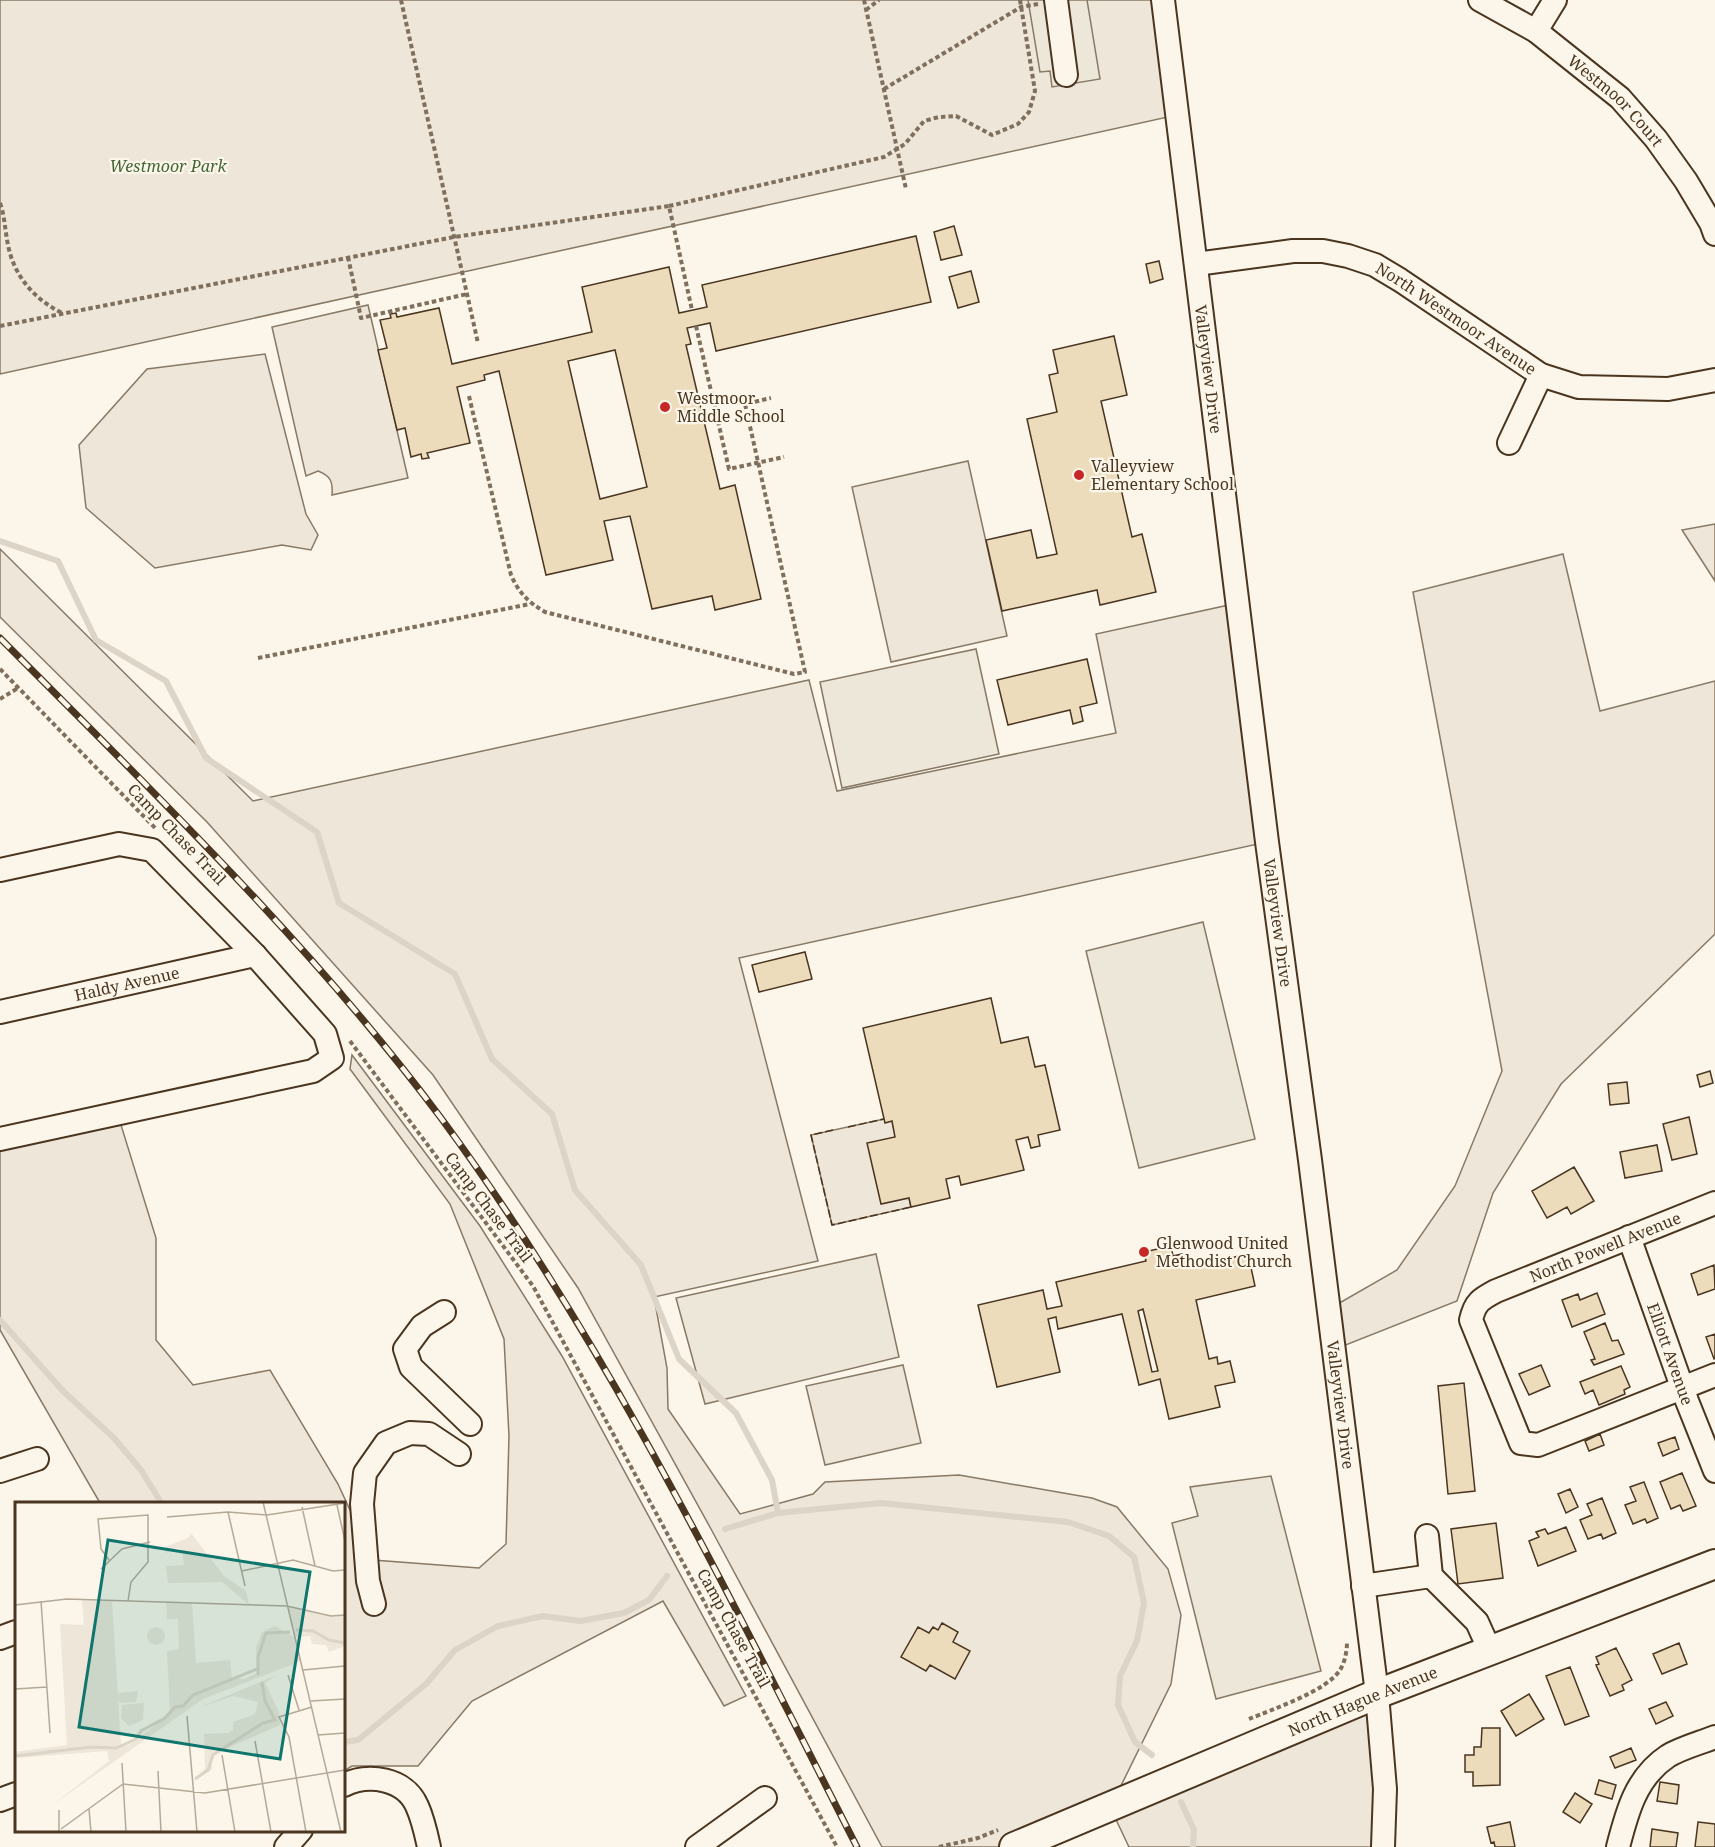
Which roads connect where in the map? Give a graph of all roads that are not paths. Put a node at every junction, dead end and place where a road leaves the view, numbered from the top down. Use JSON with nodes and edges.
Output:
{"nodes":[{"id":1,"x":1056,"y":0,"type":"edge"},
{"id":2,"x":1163,"y":0,"type":"edge"},
{"id":3,"x":1480,"y":0,"type":"edge"},
{"id":4,"x":1555,"y":0,"type":"edge"},
{"id":5,"x":1536,"y":31,"type":"junction"},
{"id":6,"x":1066,"y":75,"type":"dead end"},
{"id":7,"x":1715,"y":234,"type":"edge"},
{"id":8,"x":1196,"y":264,"type":"junction"},
{"id":9,"x":1541,"y":375,"type":"junction"},
{"id":10,"x":1715,"y":380,"type":"edge"},
{"id":11,"x":1509,"y":443,"type":"dead end"},
{"id":12,"x":0,"y":870,"type":"edge"},
{"id":13,"x":255,"y":955,"type":"junction"},
{"id":14,"x":0,"y":1012,"type":"edge"},
{"id":15,"x":0,"y":1139,"type":"edge"},
{"id":16,"x":1715,"y":1203,"type":"edge"},
{"id":17,"x":1629,"y":1237,"type":"junction"},
{"id":18,"x":444,"y":1312,"type":"dead end"},
{"id":19,"x":1715,"y":1375,"type":"edge"},
{"id":20,"x":1682,"y":1388,"type":"junction"},
{"id":21,"x":470,"y":1424,"type":"dead end"},
{"id":22,"x":459,"y":1454,"type":"dead end"},
{"id":23,"x":37,"y":1459,"type":"dead end"},
{"id":24,"x":1715,"y":1471,"type":"edge"},
{"id":25,"x":0,"y":1472,"type":"edge"},
{"id":26,"x":1427,"y":1536,"type":"dead end"},
{"id":27,"x":1715,"y":1564,"type":"edge"},
{"id":28,"x":1431,"y":1576,"type":"junction"},
{"id":29,"x":1363,"y":1586,"type":"junction"},
{"id":30,"x":374,"y":1604,"type":"dead end"},
{"id":31,"x":15,"y":1632,"type":"edge"},
{"id":32,"x":0,"y":1638,"type":"edge"},
{"id":33,"x":1490,"y":1651,"type":"junction"},
{"id":34,"x":1377,"y":1694,"type":"junction"},
{"id":35,"x":1715,"y":1737,"type":"edge"},
{"id":36,"x":345,"y":1785,"type":"edge"},
{"id":37,"x":15,"y":1794,"type":"edge"},
{"id":38,"x":765,"y":1798,"type":"dead end"},
{"id":39,"x":0,"y":1800,"type":"edge"},
{"id":40,"x":1007,"y":1838,"type":"edge"},
{"id":41,"x":429,"y":1847,"type":"edge"},
{"id":42,"x":697,"y":1847,"type":"edge"},
{"id":43,"x":1383,"y":1847,"type":"edge"},
{"id":44,"x":1618,"y":1847,"type":"edge"}],
"edges":[{"from":1,"to":6,"type":"street"},
{"from":2,"to":8,"type":"street","name":"Valleyview Drive"},
{"from":3,"to":5,"type":"street","name":"Westmoor Court"},
{"from":4,"to":5,"type":"street"},
{"from":5,"to":7,"type":"street","name":"Westmoor Court"},
{"from":8,"to":9,"type":"street","name":"North Westmoor Avenue"},
{"from":8,"to":29,"type":"street","name":"Valleyview Drive"},
{"from":9,"to":10,"type":"street","name":"North Westmoor Avenue"},
{"from":9,"to":11,"type":"street"},
{"from":12,"to":13,"type":"street"},
{"from":13,"to":14,"type":"street","name":"Haldy Avenue"},
{"from":13,"to":15,"type":"street"},
{"from":16,"to":17,"type":"street","name":"North Powell Avenue"},
{"from":17,"to":20,"type":"street","name":"Elliott Avenue"},
{"from":17,"to":20,"type":"street","name":"North Powell Avenue"},
{"from":18,"to":21,"type":"street"},
{"from":19,"to":20,"type":"street"},
{"from":20,"to":24,"type":"street","name":"Elliott Avenue"},
{"from":22,"to":30,"type":"street"},
{"from":23,"to":25,"type":"street"},
{"from":26,"to":28,"type":"street"},
{"from":27,"to":33,"type":"main road","name":"North Hague Avenue"},
{"from":28,"to":29,"type":"street"},
{"from":28,"to":33,"type":"street"},
{"from":29,"to":34,"type":"street","name":"Valleyview Drive"},
{"from":31,"to":32,"type":"street"},
{"from":33,"to":34,"type":"main road","name":"North Hague Avenue"},
{"from":34,"to":40,"type":"main road","name":"North Hague Avenue"},
{"from":34,"to":43,"type":"street","name":"Valleyview Drive"},
{"from":35,"to":44,"type":"street"},
{"from":36,"to":41,"type":"street"},
{"from":37,"to":39,"type":"street"},
{"from":38,"to":42,"type":"street"}]}
